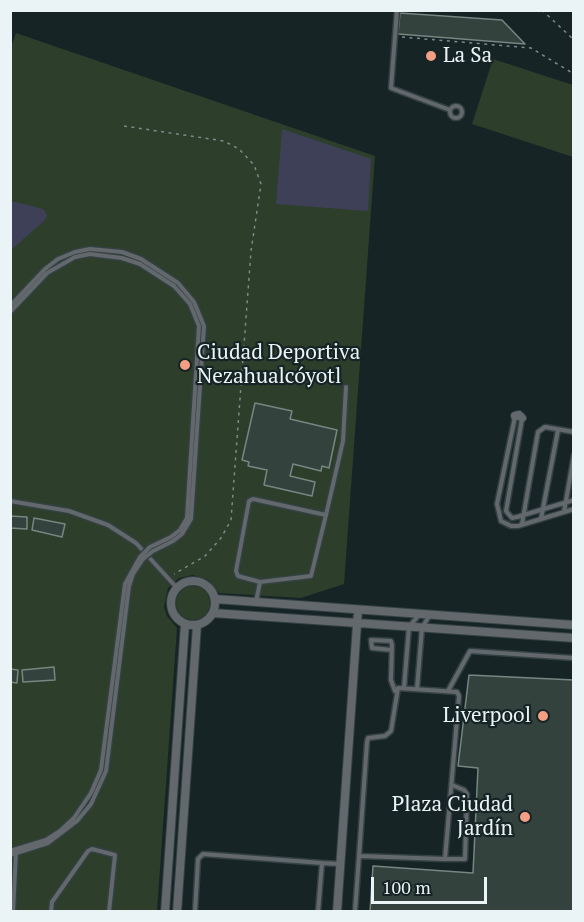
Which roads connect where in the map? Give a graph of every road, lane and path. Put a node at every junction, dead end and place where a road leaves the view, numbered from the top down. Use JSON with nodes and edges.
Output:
{"nodes":[{"id":1,"x":397,"y":10,"type":"edge"},
{"id":2,"x":542,"y":10,"type":"edge"},
{"id":3,"x":395,"y":36,"type":"junction"},
{"id":4,"x":573,"y":40,"type":"edge"},
{"id":5,"x":573,"y":74,"type":"edge"},
{"id":6,"x":450,"y":110,"type":"dead end"},
{"id":7,"x":124,"y":126,"type":"dead end"},
{"id":8,"x":10,"y":306,"type":"edge"},
{"id":9,"x":10,"y":312,"type":"edge"},
{"id":10,"x":346,"y":387,"type":"dead end"},
{"id":11,"x":558,"y":429,"type":"junction"},
{"id":12,"x":573,"y":432,"type":"edge"},
{"id":13,"x":573,"y":455,"type":"edge"},
{"id":14,"x":10,"y":501,"type":"edge"},
{"id":15,"x":573,"y":501,"type":"edge"},
{"id":16,"x":565,"y":503,"type":"junction"},
{"id":17,"x":573,"y":509,"type":"edge"},
{"id":18,"x":543,"y":510,"type":"junction"},
{"id":19,"x":564,"y":512,"type":"junction"},
{"id":20,"x":326,"y":515,"type":"junction"},
{"id":21,"x":523,"y":516,"type":"junction"},
{"id":22,"x":541,"y":519,"type":"junction"},
{"id":23,"x":522,"y":525,"type":"junction"},
{"id":24,"x":172,"y":539,"type":"junction"},
{"id":25,"x":168,"y":577,"type":"junction"},
{"id":26,"x":260,"y":582,"type":"junction"},
{"id":27,"x":177,"y":588,"type":"junction"},
{"id":28,"x":215,"y":599,"type":"junction"},
{"id":29,"x":256,"y":603,"type":"junction"},
{"id":30,"x":357,"y":610,"type":"junction"},
{"id":31,"x":213,"y":613,"type":"junction"},
{"id":32,"x":418,"y":616,"type":"junction"},
{"id":33,"x":429,"y":616,"type":"junction"},
{"id":34,"x":357,"y":623,"type":"junction"},
{"id":35,"x":185,"y":624,"type":"junction"},
{"id":36,"x":196,"y":625,"type":"junction"},
{"id":37,"x":573,"y":625,"type":"edge"},
{"id":38,"x":409,"y":627,"type":"junction"},
{"id":39,"x":422,"y":628,"type":"junction"},
{"id":40,"x":573,"y":638,"type":"edge"},
{"id":41,"x":392,"y":650,"type":"junction"},
{"id":42,"x":573,"y":658,"type":"edge"},
{"id":43,"x":404,"y":688,"type":"junction"},
{"id":44,"x":417,"y":689,"type":"junction"},
{"id":45,"x":448,"y":690,"type":"junction"},
{"id":46,"x":396,"y":692,"type":"junction"},
{"id":47,"x":452,"y":785,"type":"junction"},
{"id":48,"x":13,"y":853,"type":"edge"},
{"id":49,"x":358,"y":856,"type":"junction"},
{"id":50,"x":445,"y":860,"type":"junction"},
{"id":51,"x":322,"y":863,"type":"junction"},
{"id":52,"x":340,"y":864,"type":"junction"},
{"id":53,"x":13,"y":912,"type":"edge"},
{"id":54,"x":51,"y":912,"type":"edge"},
{"id":55,"x":109,"y":912,"type":"edge"},
{"id":56,"x":165,"y":912,"type":"edge"},
{"id":57,"x":177,"y":912,"type":"edge"},
{"id":58,"x":195,"y":912,"type":"edge"},
{"id":59,"x":318,"y":912,"type":"edge"},
{"id":60,"x":337,"y":912,"type":"edge"},
{"id":61,"x":355,"y":912,"type":"edge"}],
"edges":[{"from":1,"to":3,"type":"lane"},
{"from":2,"to":4,"type":"path"},
{"from":3,"to":5,"type":"path"},
{"from":3,"to":6,"type":"lane"},
{"from":7,"to":25,"type":"path"},
{"from":8,"to":24,"type":"lane"},
{"from":9,"to":24,"type":"lane"},
{"from":10,"to":20,"type":"lane"},
{"from":11,"to":12,"type":"lane"},
{"from":11,"to":18,"type":"lane"},
{"from":11,"to":21,"type":"lane"},
{"from":13,"to":16,"type":"lane"},
{"from":14,"to":25,"type":"lane"},
{"from":15,"to":16,"type":"lane"},
{"from":16,"to":18,"type":"lane"},
{"from":16,"to":19,"type":"lane"},
{"from":17,"to":19,"type":"lane"},
{"from":18,"to":21,"type":"lane"},
{"from":18,"to":22,"type":"lane"},
{"from":19,"to":22,"type":"lane"},
{"from":20,"to":26,"type":"lane"},
{"from":20,"to":26,"type":"lane"},
{"from":21,"to":23,"type":"lane"},
{"from":21,"to":23,"type":"lane"},
{"from":22,"to":23,"type":"lane"},
{"from":24,"to":48,"type":"lane","bridge":true},
{"from":25,"to":27,"type":"lane"},
{"from":26,"to":29,"type":"lane"},
{"from":27,"to":28,"type":"street"},
{"from":27,"to":35,"type":"street"},
{"from":28,"to":29,"type":"street"},
{"from":28,"to":31,"type":"street"},
{"from":29,"to":30,"type":"street"},
{"from":30,"to":32,"type":"street"},
{"from":30,"to":34,"type":"street"},
{"from":31,"to":34,"type":"street"},
{"from":31,"to":36,"type":"street"},
{"from":32,"to":33,"type":"street"},
{"from":32,"to":38,"type":"lane"},
{"from":33,"to":37,"type":"street"},
{"from":33,"to":39,"type":"lane"},
{"from":34,"to":38,"type":"street"},
{"from":34,"to":52,"type":"street"},
{"from":35,"to":36,"type":"street"},
{"from":35,"to":56,"type":"street"},
{"from":36,"to":57,"type":"street"},
{"from":38,"to":39,"type":"street"},
{"from":38,"to":43,"type":"lane"},
{"from":39,"to":40,"type":"street"},
{"from":39,"to":44,"type":"lane"},
{"from":41,"to":41,"type":"lane"},
{"from":41,"to":46,"type":"lane"},
{"from":42,"to":45,"type":"lane"},
{"from":43,"to":44,"type":"lane"},
{"from":43,"to":46,"type":"lane"},
{"from":44,"to":45,"type":"lane"},
{"from":45,"to":47,"type":"lane"},
{"from":46,"to":49,"type":"lane"},
{"from":47,"to":50,"type":"lane"},
{"from":47,"to":50,"type":"lane"},
{"from":48,"to":53,"type":"lane"},
{"from":49,"to":50,"type":"lane"},
{"from":49,"to":61,"type":"lane"},
{"from":51,"to":52,"type":"lane"},
{"from":51,"to":58,"type":"lane"},
{"from":51,"to":59,"type":"lane"},
{"from":52,"to":60,"type":"street"},
{"from":54,"to":55,"type":"lane"}]}
